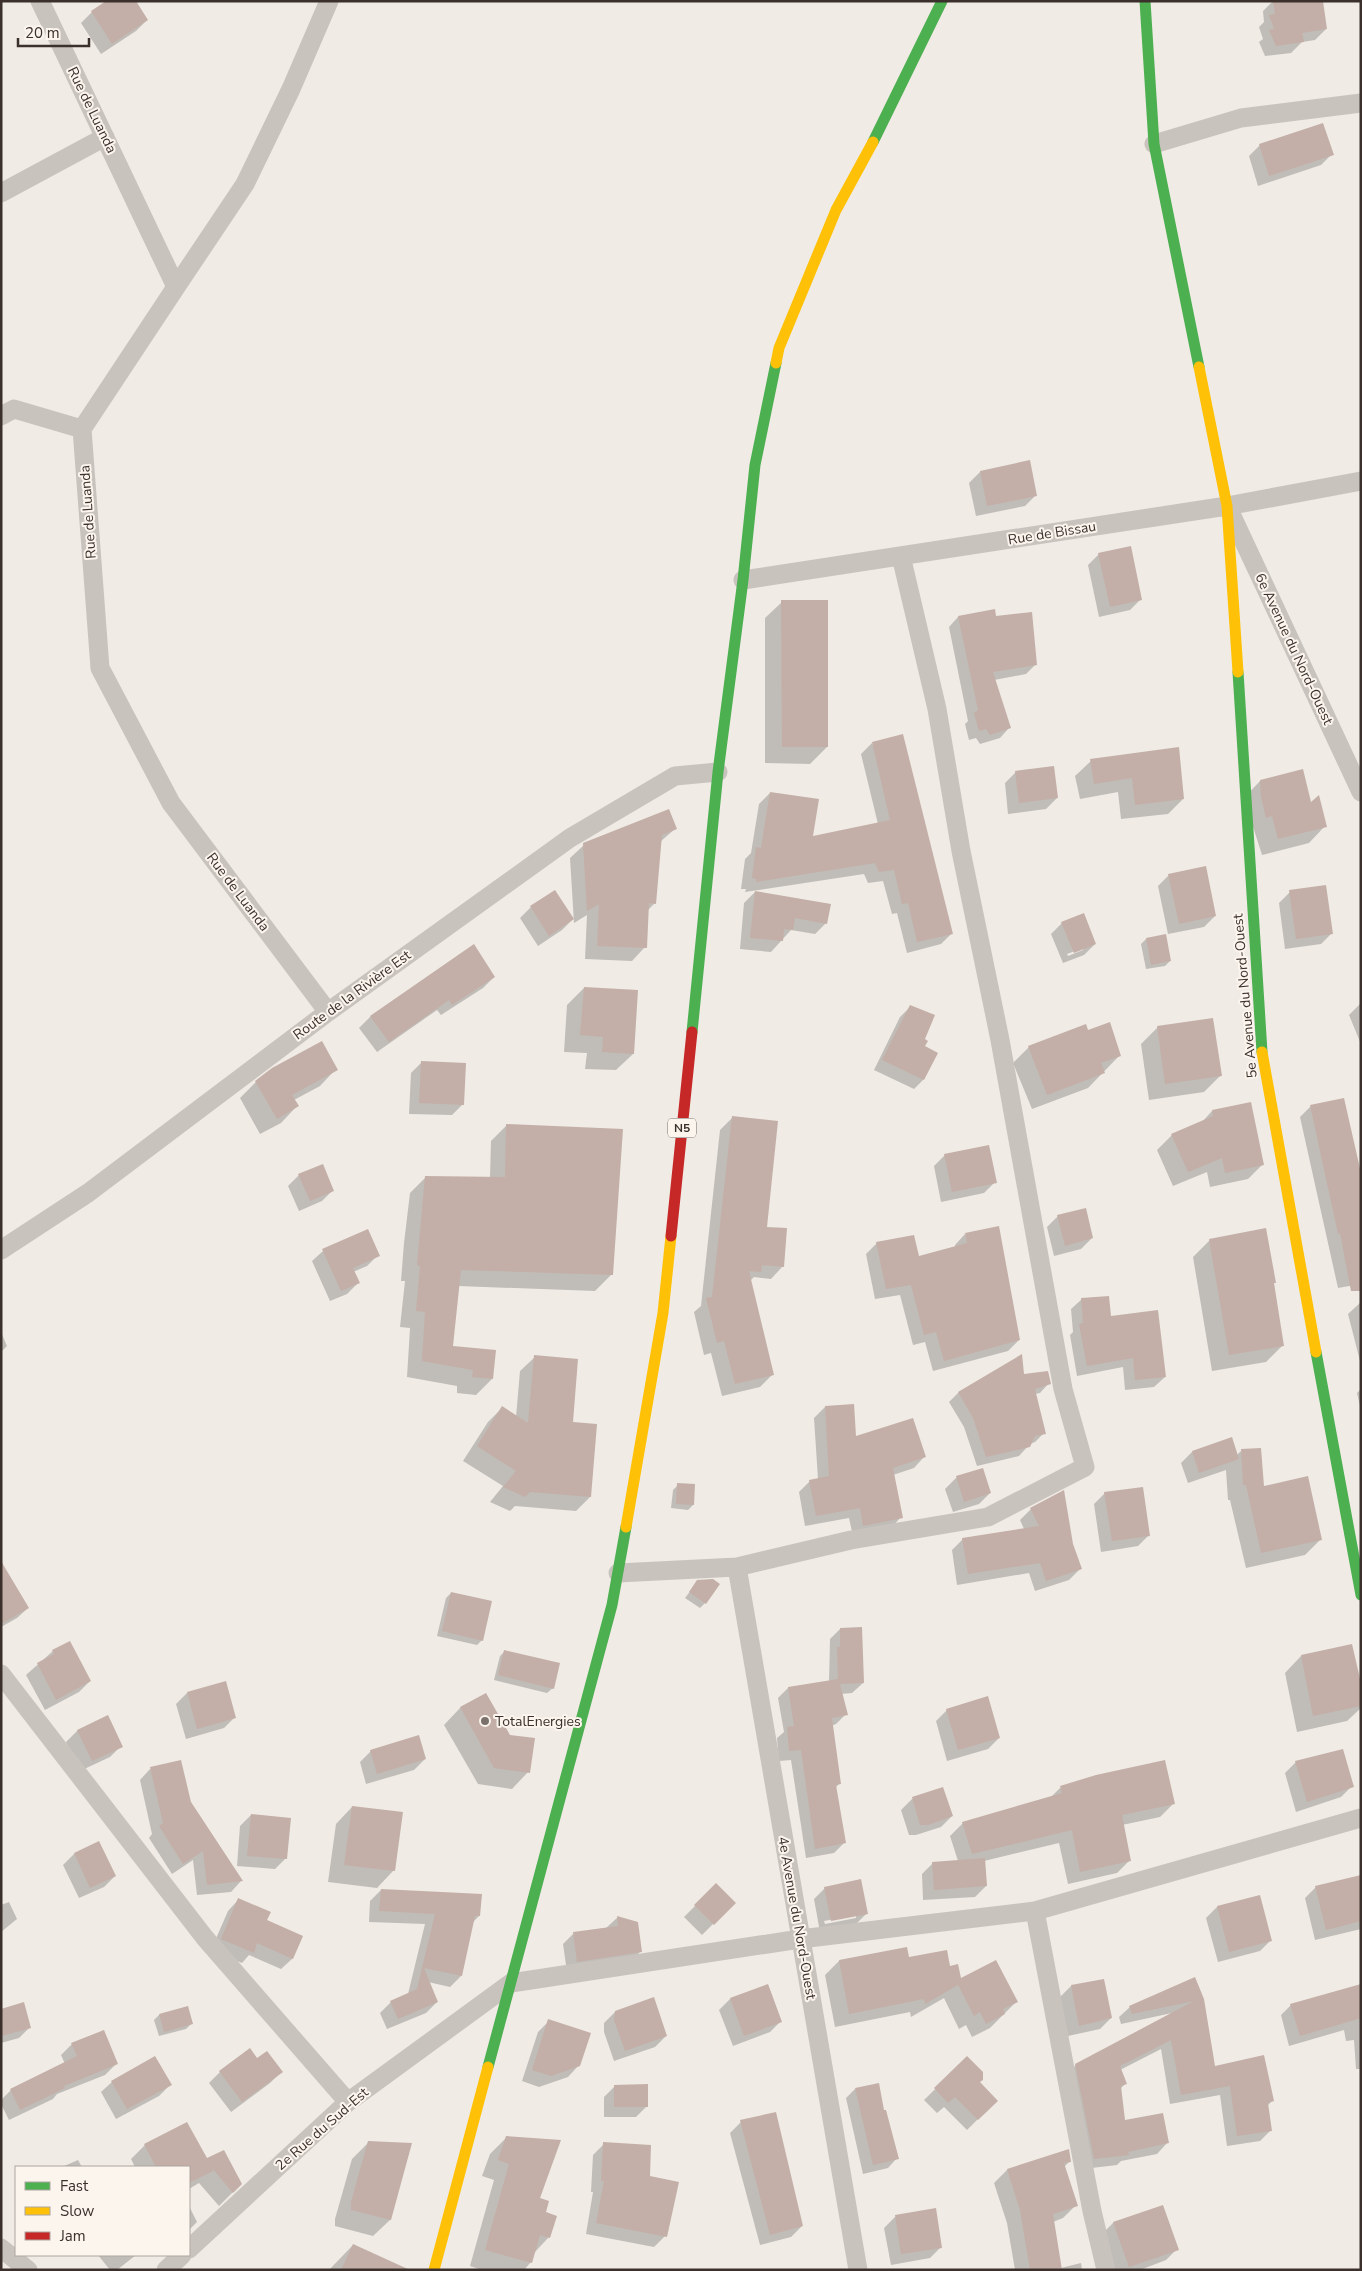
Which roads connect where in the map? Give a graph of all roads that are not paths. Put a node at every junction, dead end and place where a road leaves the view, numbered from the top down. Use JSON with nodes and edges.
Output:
{"nodes":[{"id":1,"x":40,"y":1,"type":"edge"},
{"id":2,"x":329,"y":1,"type":"edge"},
{"id":3,"x":942,"y":1,"type":"edge"},
{"id":4,"x":1146,"y":1,"type":"edge"},
{"id":5,"x":1361,"y":103,"type":"edge"},
{"id":6,"x":106,"y":137,"type":"junction"},
{"id":7,"x":1154,"y":144,"type":"junction"},
{"id":8,"x":1,"y":193,"type":"edge"},
{"id":9,"x":176,"y":287,"type":"junction"},
{"id":10,"x":1,"y":416,"type":"edge"},
{"id":11,"x":82,"y":429,"type":"junction"},
{"id":12,"x":1361,"y":482,"type":"edge"},
{"id":13,"x":1227,"y":506,"type":"junction"},
{"id":14,"x":901,"y":556,"type":"junction"},
{"id":15,"x":743,"y":580,"type":"junction"},
{"id":16,"x":718,"y":772,"type":"junction"},
{"id":17,"x":1361,"y":792,"type":"edge"},
{"id":18,"x":328,"y":1012,"type":"junction"},
{"id":19,"x":1,"y":1250,"type":"edge"},
{"id":20,"x":737,"y":1566,"type":"junction"},
{"id":21,"x":618,"y":1572,"type":"junction"},
{"id":22,"x":1361,"y":1595,"type":"edge"},
{"id":23,"x":1,"y":1674,"type":"edge"},
{"id":24,"x":1361,"y":1818,"type":"edge"},
{"id":25,"x":1035,"y":1911,"type":"junction"},
{"id":26,"x":800,"y":1939,"type":"junction"},
{"id":27,"x":511,"y":1983,"type":"junction"},
{"id":28,"x":348,"y":2102,"type":"junction"},
{"id":29,"x":1,"y":2248,"type":"edge"},
{"id":30,"x":190,"y":2248,"type":"edge"},
{"id":31,"x":181,"y":2256,"type":"edge"},
{"id":32,"x":28,"y":2270,"type":"edge"},
{"id":33,"x":166,"y":2270,"type":"edge"},
{"id":34,"x":434,"y":2270,"type":"edge"},
{"id":35,"x":858,"y":2270,"type":"edge"},
{"id":36,"x":1106,"y":2270,"type":"edge"}],
"edges":[{"from":1,"to":6,"type":"street","name":"Rue de Luanda"},
{"from":2,"to":9,"type":"street"},
{"from":3,"to":15,"type":"main road","number":"N5"},
{"from":4,"to":7,"type":"main road","name":"5e Avenue du Nord-Ouest"},
{"from":5,"to":7,"type":"street"},
{"from":6,"to":8,"type":"street"},
{"from":6,"to":9,"type":"street","name":"Rue de Luanda"},
{"from":7,"to":13,"type":"main road","name":"5e Avenue du Nord-Ouest"},
{"from":9,"to":11,"type":"street"},
{"from":10,"to":11,"type":"street"},
{"from":11,"to":18,"type":"street","name":"Rue de Luanda"},
{"from":12,"to":13,"type":"street","name":"Rue de Bissau"},
{"from":13,"to":14,"type":"street","name":"Rue de Bissau"},
{"from":13,"to":17,"type":"street","name":"6e Avenue du Nord-Ouest"},
{"from":13,"to":22,"type":"main road","name":"5e Avenue du Nord-Ouest"},
{"from":14,"to":15,"type":"street","name":"Rue de Bissau"},
{"from":14,"to":20,"type":"street"},
{"from":15,"to":16,"type":"main road","number":"N5"},
{"from":16,"to":18,"type":"street","name":"Route de la Rivière Est"},
{"from":16,"to":21,"type":"main road","number":"N5"},
{"from":18,"to":19,"type":"street","name":"Route de la Rivière Est"},
{"from":20,"to":21,"type":"street"},
{"from":20,"to":26,"type":"street","name":"4e Avenue du Nord-Ouest"},
{"from":21,"to":27,"type":"main road","number":"N5"},
{"from":23,"to":28,"type":"street"},
{"from":24,"to":25,"type":"street"},
{"from":25,"to":26,"type":"street"},
{"from":25,"to":36,"type":"street"},
{"from":26,"to":27,"type":"street"},
{"from":26,"to":35,"type":"street","name":"4e Avenue du Nord-Ouest"},
{"from":27,"to":28,"type":"street","name":"2e Rue du Sud-Est"},
{"from":27,"to":34,"type":"main road","number":"N5"},
{"from":28,"to":30,"type":"street","name":"2e Rue du Sud-Est"},
{"from":29,"to":32,"type":"street"},
{"from":31,"to":33,"type":"street"}]}
